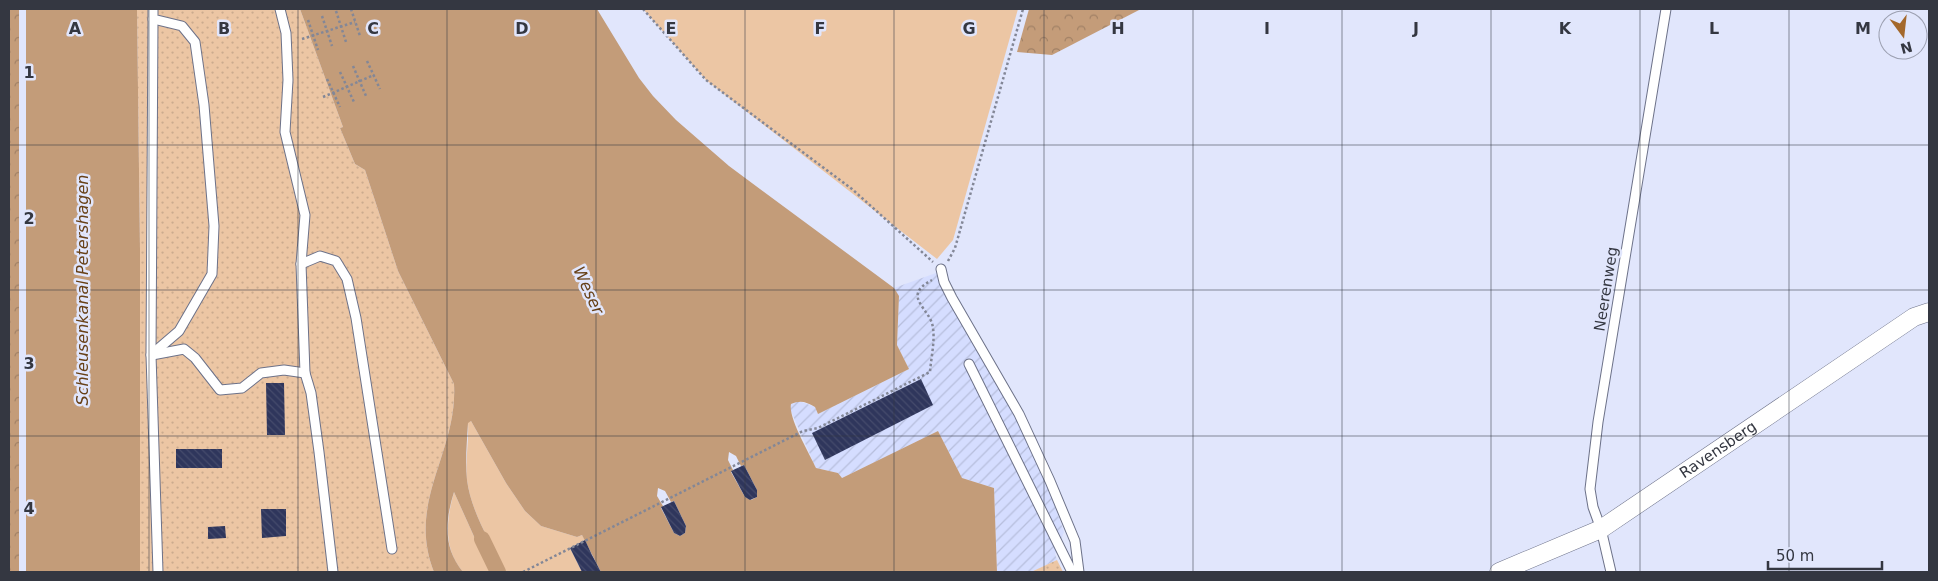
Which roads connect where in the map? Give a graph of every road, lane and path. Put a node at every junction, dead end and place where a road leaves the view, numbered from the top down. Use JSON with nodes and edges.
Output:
{"nodes":[{"id":1,"x":153,"y":9,"type":"edge"},
{"id":2,"x":280,"y":9,"type":"edge"},
{"id":3,"x":351,"y":9,"type":"edge"},
{"id":4,"x":643,"y":9,"type":"edge"},
{"id":5,"x":1023,"y":9,"type":"edge"},
{"id":6,"x":1666,"y":9,"type":"edge"},
{"id":7,"x":336,"y":11,"type":"dead end"},
{"id":8,"x":322,"y":16,"type":"dead end"},
{"id":9,"x":153,"y":18,"type":"junction"},
{"id":10,"x":308,"y":20,"type":"dead end"},
{"id":11,"x":355,"y":22,"type":"junction"},
{"id":12,"x":341,"y":26,"type":"junction"},
{"id":13,"x":327,"y":31,"type":"junction"},
{"id":14,"x":313,"y":36,"type":"junction"},
{"id":15,"x":360,"y":36,"type":"dead end"},
{"id":16,"x":302,"y":39,"type":"dead end"},
{"id":17,"x":346,"y":42,"type":"dead end"},
{"id":18,"x":332,"y":46,"type":"dead end"},
{"id":19,"x":318,"y":50,"type":"dead end"},
{"id":20,"x":368,"y":61,"type":"dead end"},
{"id":21,"x":354,"y":66,"type":"dead end"},
{"id":22,"x":340,"y":72,"type":"dead end"},
{"id":23,"x":374,"y":75,"type":"junction"},
{"id":24,"x":327,"y":79,"type":"dead end"},
{"id":25,"x":360,"y":81,"type":"junction"},
{"id":26,"x":347,"y":87,"type":"junction"},
{"id":27,"x":380,"y":89,"type":"dead end"},
{"id":28,"x":334,"y":93,"type":"junction"},
{"id":29,"x":366,"y":96,"type":"dead end"},
{"id":30,"x":323,"y":97,"type":"dead end"},
{"id":31,"x":354,"y":102,"type":"dead end"},
{"id":32,"x":340,"y":107,"type":"dead end"},
{"id":33,"x":301,"y":264,"type":"junction"},
{"id":34,"x":942,"y":269,"type":"junction"},
{"id":35,"x":1929,"y":312,"type":"edge"},
{"id":36,"x":151,"y":354,"type":"junction"},
{"id":37,"x":969,"y":364,"type":"dead end"},
{"id":38,"x":305,"y":373,"type":"junction"},
{"id":39,"x":1601,"y":529,"type":"junction"},
{"id":40,"x":392,"y":549,"type":"dead end"},
{"id":41,"x":158,"y":572,"type":"edge"},
{"id":42,"x":333,"y":572,"type":"edge"},
{"id":43,"x":523,"y":572,"type":"edge"},
{"id":44,"x":1072,"y":572,"type":"edge"},
{"id":45,"x":1079,"y":572,"type":"edge"},
{"id":46,"x":1499,"y":572,"type":"edge"},
{"id":47,"x":1611,"y":572,"type":"edge"}],
"edges":[{"from":1,"to":9,"type":"lane"},
{"from":2,"to":33,"type":"lane"},
{"from":3,"to":11,"type":"path"},
{"from":4,"to":34,"type":"path"},
{"from":5,"to":34,"type":"path"},
{"from":6,"to":39,"type":"lane","name":"Neerenweg"},
{"from":7,"to":12,"type":"path"},
{"from":8,"to":13,"type":"path"},
{"from":9,"to":36,"type":"lane"},
{"from":9,"to":36,"type":"lane"},
{"from":10,"to":14,"type":"path"},
{"from":11,"to":12,"type":"path"},
{"from":11,"to":15,"type":"path"},
{"from":12,"to":13,"type":"path"},
{"from":12,"to":17,"type":"path"},
{"from":13,"to":14,"type":"path"},
{"from":13,"to":18,"type":"path"},
{"from":14,"to":16,"type":"path"},
{"from":14,"to":19,"type":"path"},
{"from":20,"to":23,"type":"path"},
{"from":21,"to":25,"type":"path"},
{"from":22,"to":26,"type":"path"},
{"from":23,"to":25,"type":"path"},
{"from":23,"to":27,"type":"path"},
{"from":24,"to":28,"type":"path"},
{"from":25,"to":26,"type":"path"},
{"from":25,"to":29,"type":"path"},
{"from":26,"to":28,"type":"path"},
{"from":26,"to":31,"type":"path"},
{"from":28,"to":30,"type":"path"},
{"from":28,"to":32,"type":"path"},
{"from":33,"to":38,"type":"lane"},
{"from":33,"to":40,"type":"lane"},
{"from":34,"to":43,"type":"path"},
{"from":34,"to":45,"type":"lane"},
{"from":35,"to":39,"type":"street","name":"Ravensberg"},
{"from":36,"to":38,"type":"lane"},
{"from":36,"to":41,"type":"lane"},
{"from":37,"to":44,"type":"lane"},
{"from":38,"to":42,"type":"lane"},
{"from":39,"to":46,"type":"street","name":"Ravensberg"},
{"from":39,"to":47,"type":"lane","name":"Neerenweg"}]}
